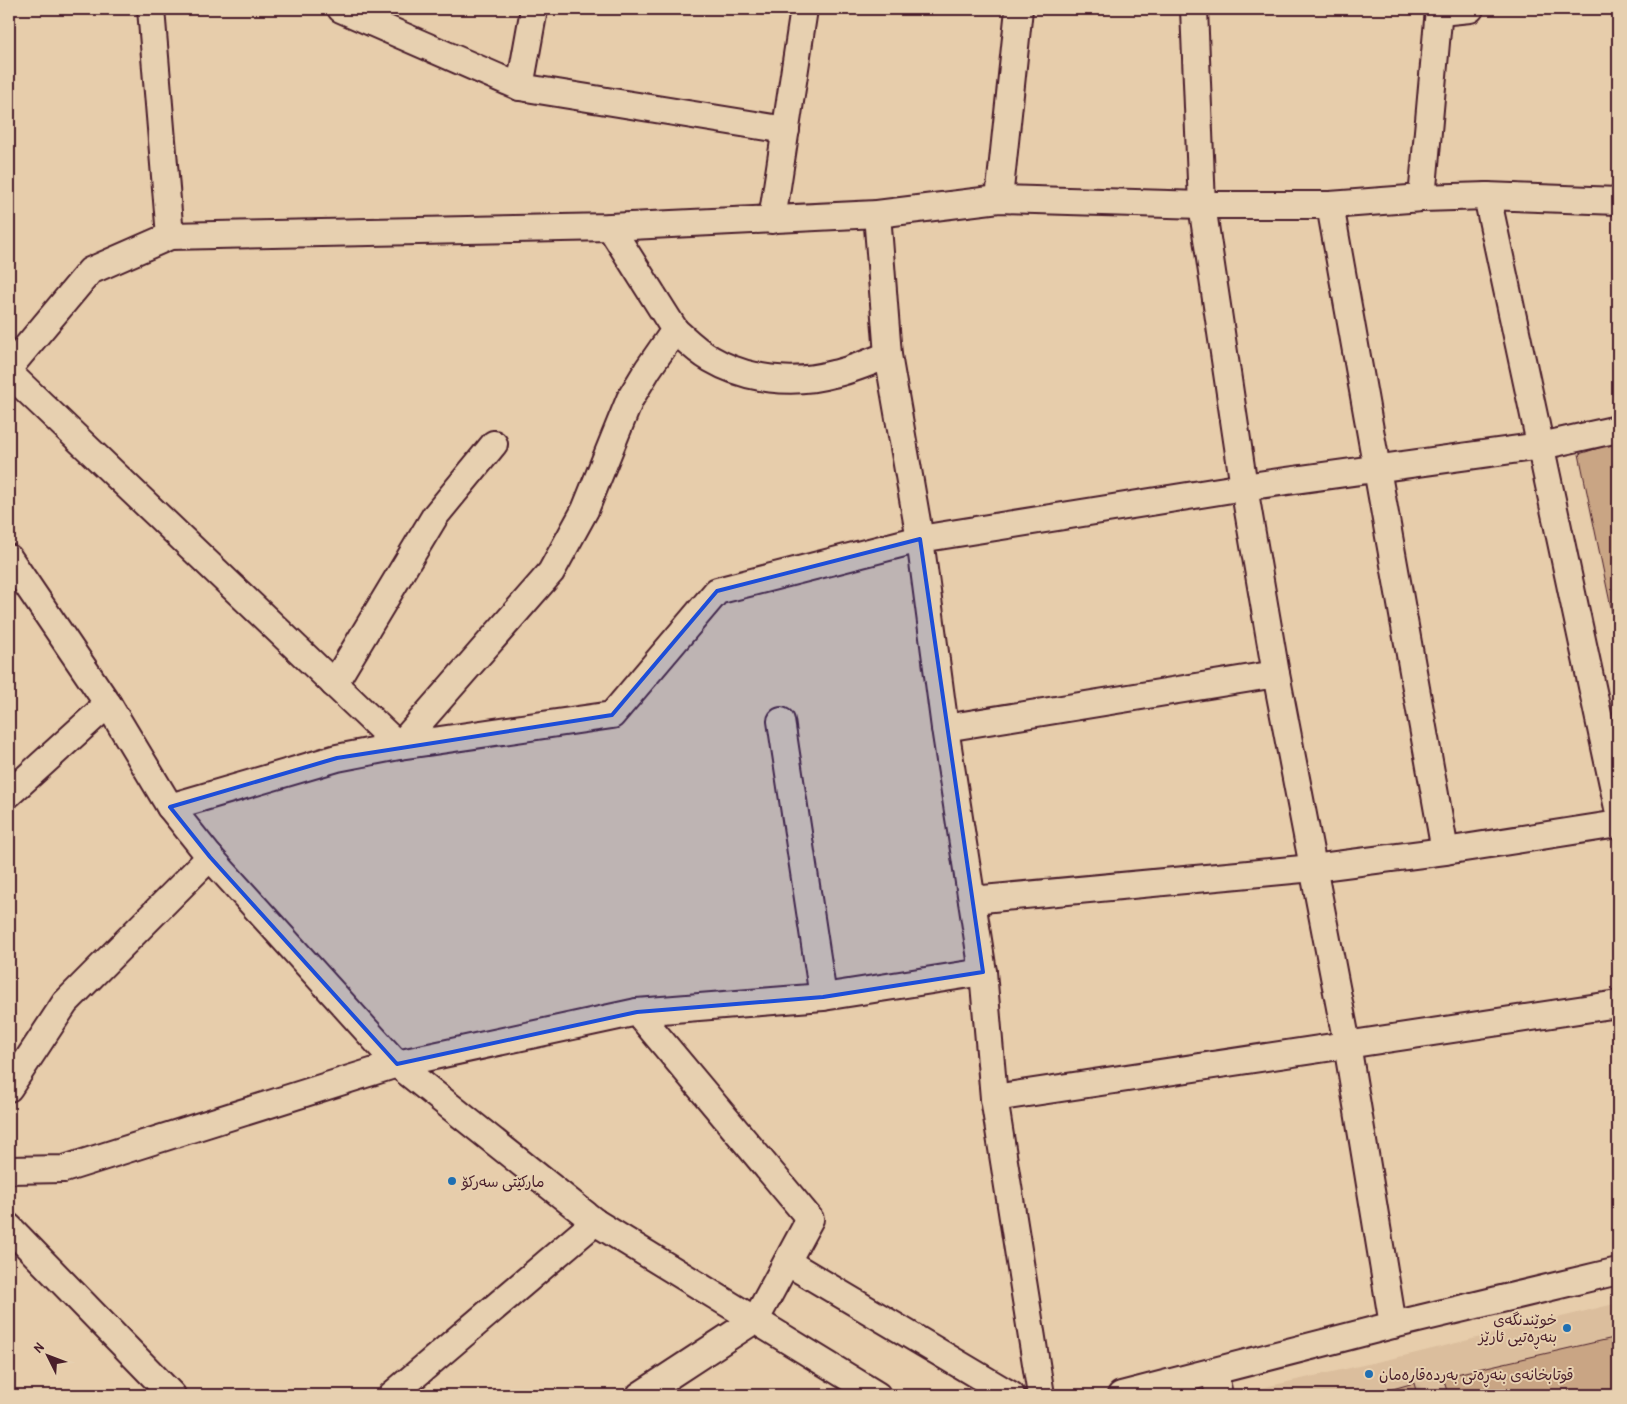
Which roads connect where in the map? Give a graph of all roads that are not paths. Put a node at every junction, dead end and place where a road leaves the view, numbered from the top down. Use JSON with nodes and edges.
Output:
{"nodes":[{"id":1,"x":151,"y":9,"type":"edge"},
{"id":2,"x":341,"y":9,"type":"edge"},
{"id":3,"x":534,"y":9,"type":"edge"},
{"id":4,"x":804,"y":9,"type":"edge"},
{"id":5,"x":1019,"y":9,"type":"edge"},
{"id":6,"x":1194,"y":9,"type":"edge"},
{"id":7,"x":1470,"y":9,"type":"edge"},
{"id":8,"x":1439,"y":10,"type":"edge"},
{"id":9,"x":520,"y":87,"type":"junction"},
{"id":10,"x":786,"y":130,"type":"junction"},
{"id":11,"x":1487,"y":196,"type":"junction"},
{"id":12,"x":999,"y":198,"type":"junction"},
{"id":13,"x":1422,"y":198,"type":"junction"},
{"id":14,"x":1618,"y":201,"type":"edge"},
{"id":15,"x":1202,"y":205,"type":"junction"},
{"id":16,"x":1330,"y":205,"type":"junction"},
{"id":17,"x":877,"y":214,"type":"junction"},
{"id":18,"x":772,"y":220,"type":"junction"},
{"id":19,"x":610,"y":228,"type":"junction"},
{"id":20,"x":170,"y":236,"type":"junction"},
{"id":21,"x":675,"y":330,"type":"junction"},
{"id":22,"x":888,"y":355,"type":"junction"},
{"id":23,"x":9,"y":368,"type":"edge"},
{"id":24,"x":9,"y":373,"type":"edge"},
{"id":25,"x":1618,"y":429,"type":"edge"},
{"id":26,"x":494,"y":444,"type":"dead end"},
{"id":27,"x":1541,"y":446,"type":"junction"},
{"id":28,"x":1378,"y":469,"type":"junction"},
{"id":29,"x":1244,"y":487,"type":"junction"},
{"id":30,"x":920,"y":539,"type":"junction"},
{"id":31,"x":9,"y":558,"type":"edge"},
{"id":32,"x":1276,"y":674,"type":"junction"},
{"id":33,"x":334,"y":684,"type":"junction"},
{"id":34,"x":108,"y":704,"type":"junction"},
{"id":35,"x":781,"y":721,"type":"dead end"},
{"id":36,"x":946,"y":728,"type":"junction"},
{"id":37,"x":399,"y":746,"type":"junction"},
{"id":38,"x":9,"y":794,"type":"edge"},
{"id":39,"x":170,"y":806,"type":"junction"},
{"id":40,"x":1618,"y":808,"type":"edge"},
{"id":41,"x":1618,"y":824,"type":"edge"},
{"id":42,"x":1445,"y":851,"type":"junction"},
{"id":43,"x":210,"y":857,"type":"junction"},
{"id":44,"x":1313,"y":868,"type":"junction"},
{"id":45,"x":972,"y":900,"type":"junction"},
{"id":46,"x":983,"y":972,"type":"junction"},
{"id":47,"x":823,"y":997,"type":"junction"},
{"id":48,"x":1618,"y":1004,"type":"edge"},
{"id":49,"x":637,"y":1012,"type":"junction"},
{"id":50,"x":1347,"y":1044,"type":"junction"},
{"id":51,"x":397,"y":1064,"type":"junction"},
{"id":52,"x":9,"y":1088,"type":"edge"},
{"id":53,"x":994,"y":1098,"type":"junction"},
{"id":54,"x":9,"y":1170,"type":"edge"},
{"id":55,"x":595,"y":1222,"type":"junction"},
{"id":56,"x":9,"y":1227,"type":"edge"},
{"id":57,"x":787,"y":1262,"type":"junction"},
{"id":58,"x":1618,"y":1271,"type":"edge"},
{"id":59,"x":756,"y":1319,"type":"junction"},
{"id":60,"x":1393,"y":1325,"type":"junction"},
{"id":61,"x":1216,"y":1383,"type":"edge"},
{"id":62,"x":409,"y":1390,"type":"edge"},
{"id":63,"x":870,"y":1394,"type":"edge"},
{"id":64,"x":172,"y":1395,"type":"edge"},
{"id":65,"x":640,"y":1395,"type":"edge"},
{"id":66,"x":1012,"y":1395,"type":"edge"},
{"id":67,"x":1041,"y":1395,"type":"edge"},
{"id":68,"x":1121,"y":1395,"type":"edge"}],
"edges":[{"from":1,"to":20,"type":"street"},
{"from":2,"to":9,"type":"street"},
{"from":3,"to":9,"type":"street"},
{"from":4,"to":10,"type":"street"},
{"from":5,"to":12,"type":"street"},
{"from":6,"to":15,"type":"street"},
{"from":7,"to":8,"type":"street"},
{"from":8,"to":13,"type":"street"},
{"from":9,"to":10,"type":"street"},
{"from":10,"to":18,"type":"street"},
{"from":11,"to":13,"type":"street"},
{"from":11,"to":14,"type":"street"},
{"from":11,"to":27,"type":"street"},
{"from":12,"to":15,"type":"street"},
{"from":12,"to":17,"type":"street"},
{"from":13,"to":16,"type":"street"},
{"from":15,"to":16,"type":"street"},
{"from":15,"to":29,"type":"street"},
{"from":16,"to":28,"type":"street"},
{"from":17,"to":18,"type":"street"},
{"from":17,"to":22,"type":"street"},
{"from":18,"to":19,"type":"street"},
{"from":19,"to":20,"type":"street"},
{"from":19,"to":21,"type":"street"},
{"from":20,"to":23,"type":"street"},
{"from":21,"to":22,"type":"street"},
{"from":21,"to":37,"type":"street"},
{"from":22,"to":30,"type":"street"},
{"from":24,"to":33,"type":"street"},
{"from":25,"to":27,"type":"street"},
{"from":26,"to":33,"type":"street"},
{"from":27,"to":28,"type":"street"},
{"from":27,"to":40,"type":"street"},
{"from":28,"to":29,"type":"street"},
{"from":28,"to":42,"type":"street"},
{"from":29,"to":30,"type":"street"},
{"from":29,"to":32,"type":"street"},
{"from":30,"to":36,"type":"street"},
{"from":30,"to":37,"type":"street"},
{"from":31,"to":34,"type":"street"},
{"from":32,"to":36,"type":"street"},
{"from":32,"to":44,"type":"street"},
{"from":33,"to":37,"type":"street"},
{"from":34,"to":38,"type":"street"},
{"from":34,"to":39,"type":"street"},
{"from":35,"to":47,"type":"street"},
{"from":36,"to":45,"type":"street"},
{"from":37,"to":39,"type":"street"},
{"from":39,"to":43,"type":"street"},
{"from":41,"to":42,"type":"street"},
{"from":42,"to":44,"type":"street"},
{"from":43,"to":51,"type":"street"},
{"from":43,"to":52,"type":"street"},
{"from":44,"to":45,"type":"street"},
{"from":44,"to":50,"type":"street"},
{"from":45,"to":46,"type":"street"},
{"from":46,"to":47,"type":"street"},
{"from":46,"to":53,"type":"street"},
{"from":47,"to":49,"type":"street"},
{"from":48,"to":50,"type":"street"},
{"from":49,"to":51,"type":"street"},
{"from":49,"to":57,"type":"street"},
{"from":50,"to":53,"type":"street"},
{"from":50,"to":60,"type":"street"},
{"from":51,"to":54,"type":"street"},
{"from":51,"to":55,"type":"street"},
{"from":53,"to":67,"type":"street"},
{"from":55,"to":59,"type":"street"},
{"from":55,"to":62,"type":"street"},
{"from":56,"to":64,"type":"street"},
{"from":57,"to":59,"type":"street"},
{"from":57,"to":66,"type":"street"},
{"from":58,"to":60,"type":"street"},
{"from":59,"to":63,"type":"street"},
{"from":59,"to":65,"type":"street"},
{"from":60,"to":61,"type":"street"},
{"from":61,"to":68,"type":"street"}]}
